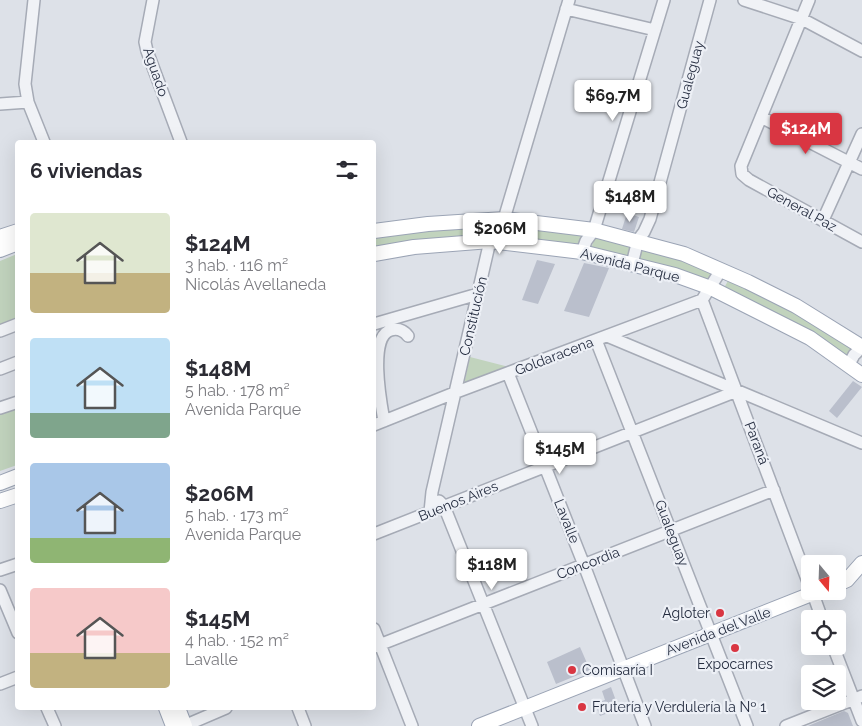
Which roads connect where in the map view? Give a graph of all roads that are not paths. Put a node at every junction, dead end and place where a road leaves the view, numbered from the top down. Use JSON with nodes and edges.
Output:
{"nodes":[{"id":1,"x":34,"y":0,"type":"edge"},
{"id":2,"x":153,"y":0,"type":"edge"},
{"id":3,"x":664,"y":0,"type":"edge"},
{"id":4,"x":710,"y":0,"type":"edge"},
{"id":5,"x":744,"y":0,"type":"edge"},
{"id":6,"x":809,"y":0,"type":"edge"},
{"id":7,"x":568,"y":4,"type":"edge"},
{"id":8,"x":802,"y":19,"type":"junction"},
{"id":9,"x":655,"y":30,"type":"junction"},
{"id":10,"x":862,"y":51,"type":"edge"},
{"id":11,"x":28,"y":102,"type":"junction"},
{"id":12,"x":0,"y":104,"type":"edge"},
{"id":13,"x":761,"y":117,"type":"junction"},
{"id":14,"x":862,"y":134,"type":"edge"},
{"id":15,"x":43,"y":140,"type":"edge"},
{"id":16,"x":180,"y":140,"type":"edge"},
{"id":17,"x":849,"y":162,"type":"junction"},
{"id":18,"x":862,"y":169,"type":"edge"},
{"id":19,"x":504,"y":219,"type":"junction"},
{"id":20,"x":823,"y":220,"type":"junction"},
{"id":21,"x":594,"y":230,"type":"junction"},
{"id":22,"x":376,"y":231,"type":"edge"},
{"id":23,"x":15,"y":232,"type":"edge"},
{"id":24,"x":0,"y":238,"type":"edge"},
{"id":25,"x":638,"y":240,"type":"junction"},
{"id":26,"x":490,"y":241,"type":"junction"},
{"id":27,"x":862,"y":242,"type":"edge"},
{"id":28,"x":15,"y":244,"type":"edge"},
{"id":29,"x":0,"y":250,"type":"edge"},
{"id":30,"x":582,"y":252,"type":"junction"},
{"id":31,"x":376,"y":254,"type":"edge"},
{"id":32,"x":632,"y":264,"type":"junction"},
{"id":33,"x":721,"y":270,"type":"junction"},
{"id":34,"x":711,"y":288,"type":"junction"},
{"id":35,"x":478,"y":294,"type":"junction"},
{"id":36,"x":702,"y":300,"type":"junction"},
{"id":37,"x":376,"y":323,"type":"edge"},
{"id":38,"x":15,"y":325,"type":"edge"},
{"id":39,"x":0,"y":331,"type":"edge"},
{"id":40,"x":408,"y":336,"type":"dead end"},
{"id":41,"x":602,"y":338,"type":"junction"},
{"id":42,"x":862,"y":347,"type":"edge"},
{"id":43,"x":15,"y":363,"type":"edge"},
{"id":44,"x":376,"y":363,"type":"edge"},
{"id":45,"x":849,"y":364,"type":"junction"},
{"id":46,"x":0,"y":368,"type":"edge"},
{"id":47,"x":508,"y":373,"type":"junction"},
{"id":48,"x":862,"y":375,"type":"edge"},
{"id":49,"x":737,"y":391,"type":"junction"},
{"id":50,"x":454,"y":393,"type":"junction"},
{"id":51,"x":15,"y":403,"type":"edge"},
{"id":52,"x":0,"y":408,"type":"edge"},
{"id":53,"x":379,"y":423,"type":"edge"},
{"id":54,"x":632,"y":432,"type":"junction"},
{"id":55,"x":862,"y":443,"type":"edge"},
{"id":56,"x":545,"y":467,"type":"junction"},
{"id":57,"x":15,"y":477,"type":"edge"},
{"id":58,"x":0,"y":483,"type":"edge"},
{"id":59,"x":774,"y":490,"type":"junction"},
{"id":60,"x":432,"y":492,"type":"junction"},
{"id":61,"x":15,"y":496,"type":"edge"},
{"id":62,"x":0,"y":501,"type":"edge"},
{"id":63,"x":444,"y":506,"type":"junction"},
{"id":64,"x":430,"y":512,"type":"junction"},
{"id":65,"x":671,"y":531,"type":"junction"},
{"id":66,"x":376,"y":533,"type":"edge"},
{"id":67,"x":801,"y":560,"type":"edge"},
{"id":68,"x":862,"y":563,"type":"edge"},
{"id":69,"x":15,"y":565,"type":"edge"},
{"id":70,"x":584,"y":565,"type":"junction"},
{"id":71,"x":0,"y":570,"type":"edge"},
{"id":72,"x":846,"y":580,"type":"edge"},
{"id":73,"x":0,"y":590,"type":"edge"},
{"id":74,"x":801,"y":596,"type":"edge"},
{"id":75,"x":483,"y":604,"type":"junction"},
{"id":76,"x":15,"y":626,"type":"edge"},
{"id":77,"x":711,"y":634,"type":"junction"},
{"id":78,"x":377,"y":646,"type":"edge"},
{"id":79,"x":837,"y":655,"type":"edge"},
{"id":80,"x":623,"y":668,"type":"junction"},
{"id":81,"x":15,"y":678,"type":"edge"},
{"id":82,"x":0,"y":684,"type":"edge"},
{"id":83,"x":858,"y":697,"type":"edge"},
{"id":84,"x":525,"y":708,"type":"junction"},
{"id":85,"x":49,"y":710,"type":"edge"},
{"id":86,"x":167,"y":710,"type":"edge"},
{"id":87,"x":179,"y":710,"type":"edge"},
{"id":88,"x":221,"y":710,"type":"edge"},
{"id":89,"x":299,"y":710,"type":"edge"},
{"id":90,"x":862,"y":721,"type":"edge"},
{"id":91,"x":55,"y":726,"type":"edge"},
{"id":92,"x":173,"y":726,"type":"edge"},
{"id":93,"x":185,"y":726,"type":"edge"},
{"id":94,"x":305,"y":726,"type":"edge"},
{"id":95,"x":412,"y":726,"type":"edge"},
{"id":96,"x":479,"y":726,"type":"edge"},
{"id":97,"x":532,"y":726,"type":"edge"},
{"id":98,"x":645,"y":726,"type":"edge"},
{"id":99,"x":747,"y":726,"type":"edge"},
{"id":100,"x":786,"y":726,"type":"edge"}],
"edges":[{"from":1,"to":11,"type":"street"},
{"from":2,"to":16,"type":"street","name":"Aguado"},
{"from":3,"to":9,"type":"street"},
{"from":4,"to":25,"type":"street","name":"Gualeguay"},
{"from":5,"to":8,"type":"street"},
{"from":6,"to":8,"type":"street"},
{"from":7,"to":9,"type":"street"},
{"from":7,"to":19,"type":"street","name":"Constitución"},
{"from":8,"to":10,"type":"street"},
{"from":8,"to":13,"type":"street"},
{"from":9,"to":21,"type":"street"},
{"from":11,"to":12,"type":"street"},
{"from":11,"to":15,"type":"street"},
{"from":13,"to":17,"type":"street"},
{"from":13,"to":20,"type":"street","name":"General Paz"},
{"from":14,"to":17,"type":"street"},
{"from":17,"to":18,"type":"street"},
{"from":17,"to":20,"type":"street"},
{"from":19,"to":21,"type":"main road","name":"Avenida Parque"},
{"from":19,"to":22,"type":"main road","name":"Avenida Parque"},
{"from":19,"to":26,"type":"street","name":"Constitución"},
{"from":20,"to":27,"type":"street","name":"General Paz"},
{"from":21,"to":25,"type":"main road","name":"Avenida Parque"},
{"from":21,"to":30,"type":"street"},
{"from":23,"to":24,"type":"main road"},
{"from":25,"to":32,"type":"street","name":"Gualeguay"},
{"from":25,"to":33,"type":"main road","name":"Avenida Parque"},
{"from":26,"to":30,"type":"main road","name":"Avenida Parque"},
{"from":26,"to":31,"type":"main road","name":"Avenida Parque"},
{"from":26,"to":35,"type":"street","name":"Constitución"},
{"from":28,"to":29,"type":"main road"},
{"from":30,"to":32,"type":"main road","name":"Avenida Parque"},
{"from":32,"to":34,"type":"main road","name":"Avenida Parque"},
{"from":33,"to":34,"type":"street"},
{"from":33,"to":42,"type":"main road","name":"Avenida Parque"},
{"from":34,"to":36,"type":"street"},
{"from":34,"to":45,"type":"main road","name":"Avenida Parque"},
{"from":35,"to":37,"type":"street"},
{"from":35,"to":50,"type":"street","name":"Constitución"},
{"from":36,"to":41,"type":"street","name":"Goldaracena"},
{"from":36,"to":49,"type":"street","name":"Paraná"},
{"from":38,"to":39,"type":"street"},
{"from":40,"to":44,"type":"street"},
{"from":41,"to":47,"type":"street","name":"Goldaracena"},
{"from":41,"to":49,"type":"street"},
{"from":41,"to":54,"type":"street","name":"Gualeguay"},
{"from":42,"to":45,"type":"street"},
{"from":43,"to":46,"type":"street"},
{"from":44,"to":53,"type":"street"},
{"from":45,"to":48,"type":"main road","name":"Avenida Parque"},
{"from":47,"to":50,"type":"street","name":"Goldaracena"},
{"from":47,"to":56,"type":"street","name":"Lavalle"},
{"from":49,"to":54,"type":"street","name":"Buenos Aires"},
{"from":49,"to":55,"type":"street"},
{"from":49,"to":59,"type":"street","name":"Paraná"},
{"from":50,"to":53,"type":"street","name":"Goldaracena"},
{"from":50,"to":60,"type":"street","name":"Constitución"},
{"from":51,"to":52,"type":"street"},
{"from":54,"to":56,"type":"street","name":"Buenos Aires"},
{"from":54,"to":65,"type":"street","name":"Gualeguay"},
{"from":56,"to":63,"type":"street","name":"Buenos Aires"},
{"from":56,"to":70,"type":"street","name":"Lavalle"},
{"from":57,"to":58,"type":"main road"},
{"from":59,"to":65,"type":"street","name":"Concordia"},
{"from":59,"to":67,"type":"street","name":"Paraná"},
{"from":60,"to":63,"type":"street"},
{"from":60,"to":64,"type":"street","name":"Constitución"},
{"from":61,"to":62,"type":"main road"},
{"from":63,"to":64,"type":"street","name":"Buenos Aires"},
{"from":63,"to":75,"type":"street"},
{"from":64,"to":66,"type":"street","name":"Buenos Aires"},
{"from":65,"to":70,"type":"street","name":"Concordia"},
{"from":65,"to":77,"type":"street","name":"Gualeguay"},
{"from":68,"to":72,"type":"main road"},
{"from":69,"to":71,"type":"street"},
{"from":70,"to":75,"type":"street","name":"Concordia"},
{"from":70,"to":80,"type":"street","name":"Lavalle"},
{"from":73,"to":76,"type":"street"},
{"from":74,"to":77,"type":"main road","name":"Avenida del Valle"},
{"from":75,"to":78,"type":"street","name":"Concordia"},
{"from":75,"to":84,"type":"street"},
{"from":77,"to":80,"type":"main road","name":"Avenida del Valle"},
{"from":77,"to":99,"type":"street","name":"Gualeguay"},
{"from":78,"to":95,"type":"street"},
{"from":79,"to":83,"type":"street"},
{"from":80,"to":84,"type":"main road","name":"Avenida del Valle"},
{"from":80,"to":98,"type":"street","name":"Lavalle"},
{"from":81,"to":82,"type":"street"},
{"from":83,"to":90,"type":"street"},
{"from":83,"to":100,"type":"street"},
{"from":84,"to":96,"type":"main road","name":"Avenida del Valle"},
{"from":84,"to":97,"type":"street"},
{"from":85,"to":91,"type":"street"},
{"from":86,"to":92,"type":"main road"},
{"from":87,"to":93,"type":"main road"},
{"from":88,"to":93,"type":"street"},
{"from":89,"to":94,"type":"street"}]}
